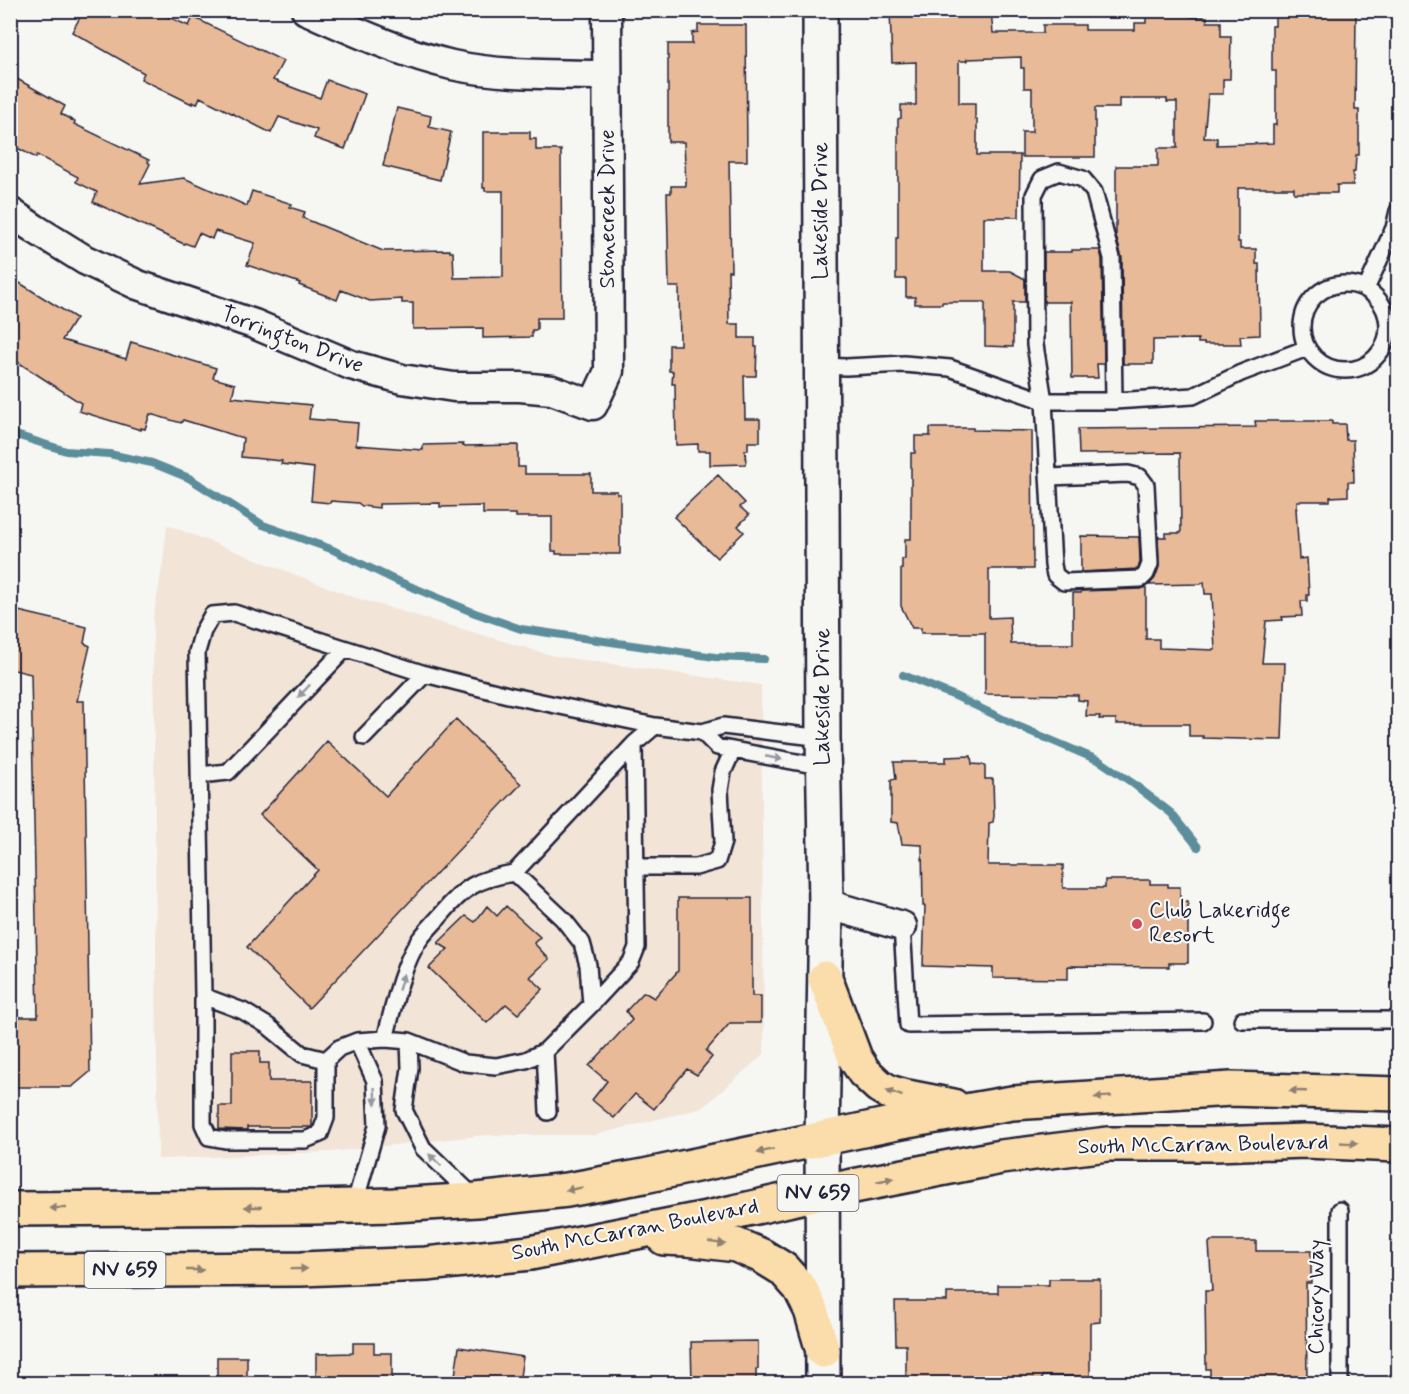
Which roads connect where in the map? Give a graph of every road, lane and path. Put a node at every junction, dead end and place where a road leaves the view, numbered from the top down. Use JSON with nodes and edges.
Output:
{"nodes":[{"id":1,"x":306,"y":10,"type":"edge"},
{"id":2,"x":607,"y":10,"type":"edge"},
{"id":3,"x":820,"y":10,"type":"edge"},
{"id":4,"x":607,"y":75,"type":"junction"},
{"id":5,"x":1398,"y":211,"type":"edge"},
{"id":6,"x":10,"y":212,"type":"edge"},
{"id":7,"x":1366,"y":289,"type":"junction"},
{"id":8,"x":1307,"y":348,"type":"junction"},
{"id":9,"x":821,"y":366,"type":"junction"},
{"id":10,"x":1044,"y":401,"type":"junction"},
{"id":11,"x":1114,"y":401,"type":"junction"},
{"id":12,"x":593,"y":405,"type":"joint"},
{"id":13,"x":1049,"y":477,"type":"junction"},
{"id":14,"x":345,"y":649,"type":"junction"},
{"id":15,"x":425,"y":674,"type":"junction"},
{"id":16,"x":656,"y":726,"type":"junction"},
{"id":17,"x":702,"y":732,"type":"junction"},
{"id":18,"x":364,"y":737,"type":"dead end"},
{"id":19,"x":634,"y":744,"type":"junction"},
{"id":20,"x":733,"y":750,"type":"junction"},
{"id":21,"x":824,"y":753,"type":"junction"},
{"id":22,"x":200,"y":775,"type":"junction"},
{"id":23,"x":636,"y":867,"type":"junction"},
{"id":24,"x":514,"y":873,"type":"junction"},
{"id":25,"x":826,"y":904,"type":"junction"},
{"id":26,"x":902,"y":926,"type":"joint"},
{"id":27,"x":825,"y":978,"type":"junction"},
{"id":28,"x":203,"y":996,"type":"junction"},
{"id":29,"x":591,"y":1005,"type":"junction"},
{"id":30,"x":1242,"y":1020,"type":"dead end"},
{"id":31,"x":1398,"y":1020,"type":"edge"},
{"id":32,"x":1203,"y":1021,"type":"dead end"},
{"id":33,"x":385,"y":1039,"type":"junction"},
{"id":34,"x":357,"y":1041,"type":"junction"},
{"id":35,"x":409,"y":1041,"type":"junction"},
{"id":36,"x":545,"y":1051,"type":"junction"},
{"id":37,"x":326,"y":1060,"type":"junction"},
{"id":38,"x":1398,"y":1094,"type":"edge"},
{"id":39,"x":972,"y":1109,"type":"junction"},
{"id":40,"x":548,"y":1112,"type":"dead end"},
{"id":41,"x":822,"y":1140,"type":"junction"},
{"id":42,"x":1398,"y":1145,"type":"edge"},
{"id":43,"x":823,"y":1192,"type":"junction"},
{"id":44,"x":477,"y":1200,"type":"junction"},
{"id":45,"x":354,"y":1206,"type":"junction"},
{"id":46,"x":10,"y":1209,"type":"edge"},
{"id":47,"x":1340,"y":1210,"type":"dead end"},
{"id":48,"x":617,"y":1236,"type":"junction"},
{"id":49,"x":10,"y":1271,"type":"edge"},
{"id":50,"x":823,"y":1351,"type":"junction"},
{"id":51,"x":823,"y":1383,"type":"edge"},
{"id":52,"x":1340,"y":1383,"type":"edge"}],
"edges":[{"from":1,"to":4,"type":"street"},
{"from":2,"to":4,"type":"street","name":"Stonecreek Drive"},
{"from":3,"to":9,"type":"street","name":"Lakeside Drive"},
{"from":4,"to":12,"type":"street","name":"Stonecreek Drive"},
{"from":5,"to":7,"type":"lane"},
{"from":6,"to":12,"type":"street","name":"Torrington Drive"},
{"from":7,"to":8,"type":"lane"},
{"from":7,"to":8,"type":"lane"},
{"from":8,"to":11,"type":"lane"},
{"from":9,"to":10,"type":"lane"},
{"from":9,"to":21,"type":"street","name":"Lakeside Drive"},
{"from":10,"to":11,"type":"lane"},
{"from":10,"to":11,"type":"lane"},
{"from":10,"to":13,"type":"lane"},
{"from":13,"to":13,"type":"lane"},
{"from":14,"to":15,"type":"lane"},
{"from":14,"to":22,"type":"lane","one_way":true},
{"from":14,"to":22,"type":"lane"},
{"from":15,"to":16,"type":"lane"},
{"from":15,"to":18,"type":"lane"},
{"from":16,"to":17,"type":"lane"},
{"from":16,"to":19,"type":"lane"},
{"from":17,"to":20,"type":"lane"},
{"from":17,"to":21,"type":"lane"},
{"from":19,"to":23,"type":"lane"},
{"from":19,"to":24,"type":"lane"},
{"from":20,"to":21,"type":"lane","one_way":true},
{"from":20,"to":23,"type":"lane"},
{"from":21,"to":25,"type":"street","name":"Lakeside Drive"},
{"from":22,"to":28,"type":"lane"},
{"from":23,"to":29,"type":"lane"},
{"from":24,"to":29,"type":"lane"},
{"from":33,"to":24,"type":"lane","one_way":true},
{"from":25,"to":26,"type":"street"},
{"from":25,"to":27,"type":"street","name":"Lakeside Drive"},
{"from":26,"to":32,"type":"lane"},
{"from":39,"to":27,"type":"main road","one_way":true},
{"from":27,"to":41,"type":"street","name":"Lakeside Drive"},
{"from":28,"to":37,"type":"lane"},
{"from":28,"to":37,"type":"lane"},
{"from":29,"to":36,"type":"lane"},
{"from":30,"to":31,"type":"lane"},
{"from":33,"to":34,"type":"lane"},
{"from":33,"to":35,"type":"lane"},
{"from":34,"to":37,"type":"lane"},
{"from":34,"to":45,"type":"lane","one_way":true},
{"from":35,"to":36,"type":"lane"},
{"from":44,"to":35,"type":"lane","one_way":true},
{"from":36,"to":40,"type":"lane"},
{"from":38,"to":39,"type":"main road","number":"NV 659","one_way":true},
{"from":39,"to":41,"type":"main road","number":"NV 659"},
{"from":41,"to":43,"type":"street","name":"Lakeside Drive"},
{"from":41,"to":44,"type":"main road","number":"NV 659","one_way":true},
{"from":43,"to":42,"type":"main road","name":"South McCarran Boulevard","number":"NV 659","one_way":true},
{"from":43,"to":48,"type":"main road","name":"South McCarran Boulevard","number":"NV 659"},
{"from":43,"to":50,"type":"street","name":"Lakeside Drive"},
{"from":44,"to":45,"type":"main road","number":"NV 659"},
{"from":45,"to":46,"type":"main road","number":"NV 659","one_way":true},
{"from":47,"to":52,"type":"lane","name":"Chicory Way"},
{"from":49,"to":48,"type":"main road","name":"South McCarran Boulevard","number":"NV 659","one_way":true},
{"from":48,"to":50,"type":"main road","one_way":true},
{"from":50,"to":51,"type":"street","name":"Lakeside Drive"}]}
